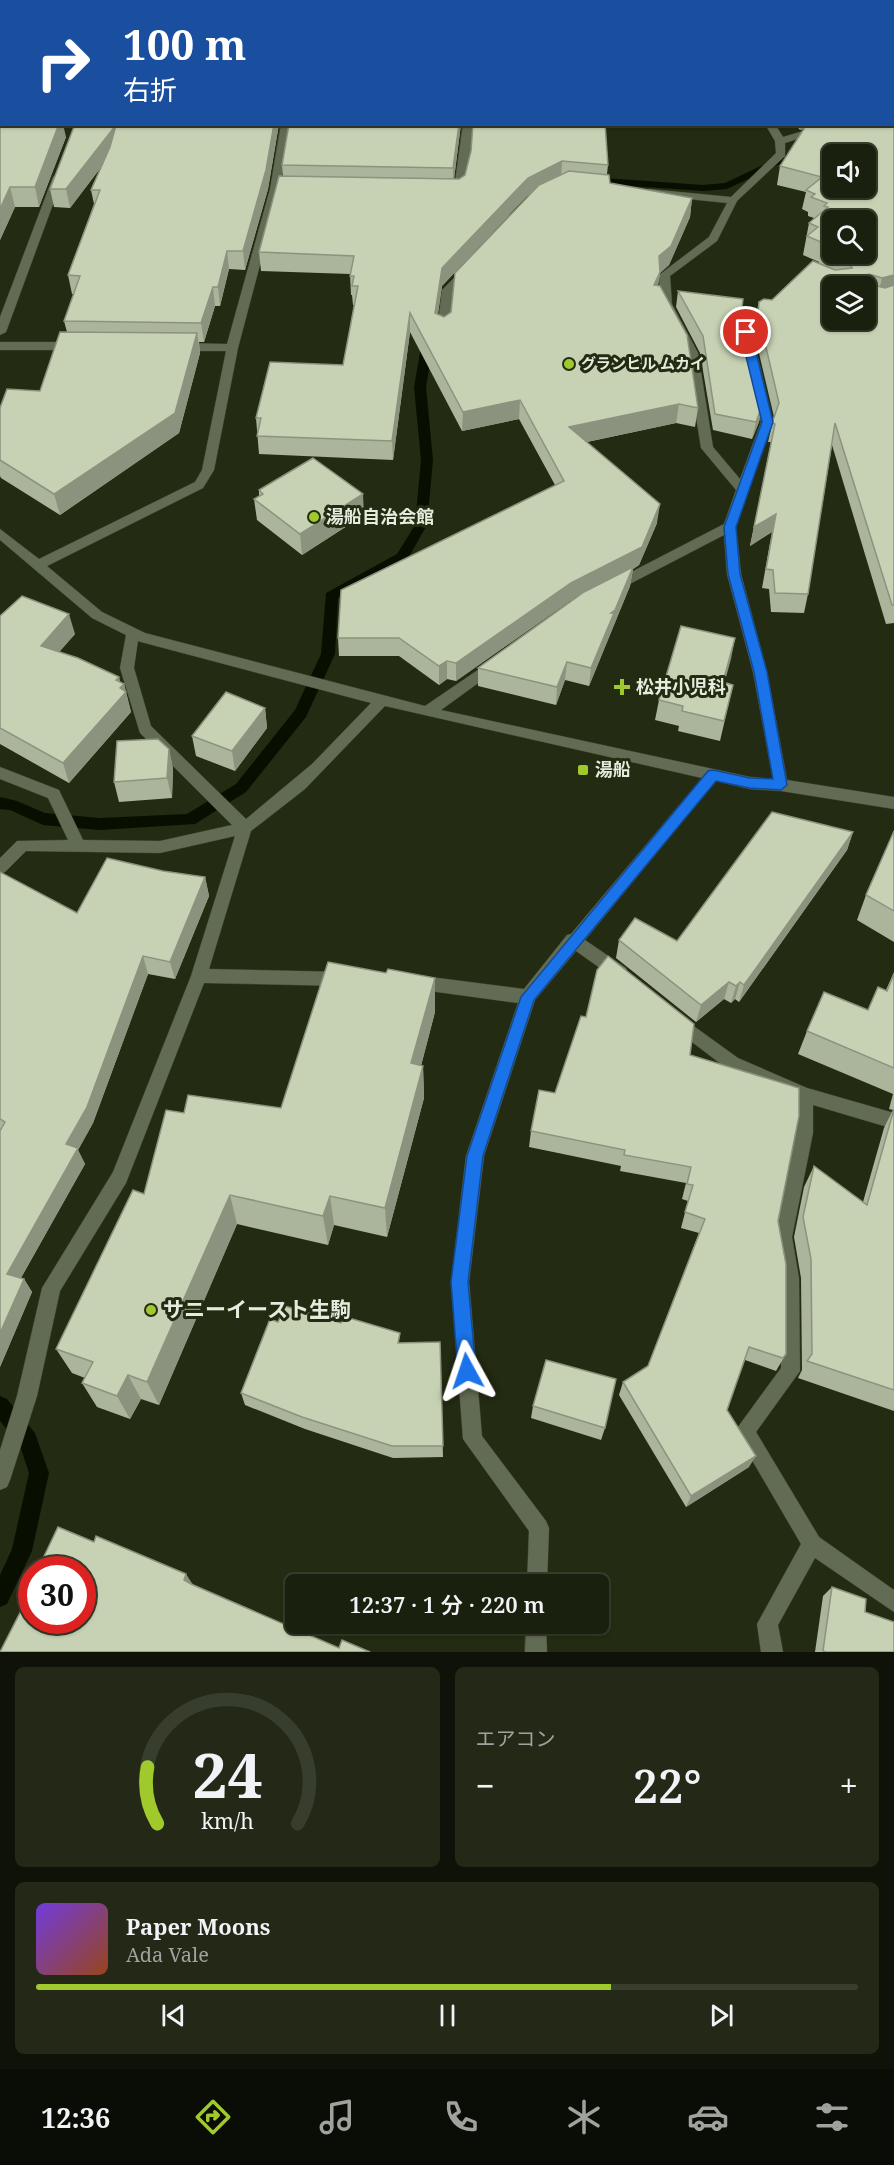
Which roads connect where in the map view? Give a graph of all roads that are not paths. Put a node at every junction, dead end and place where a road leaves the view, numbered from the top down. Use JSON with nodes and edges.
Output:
{"nodes":[{"id":1,"x":285,"y":126,"type":"edge"},
{"id":2,"x":468,"y":126,"type":"edge"},
{"id":3,"x":771,"y":126,"type":"edge"},
{"id":4,"x":832,"y":126,"type":"edge"},
{"id":5,"x":780,"y":141,"type":"junction"},
{"id":6,"x":62,"y":168,"type":"edge"},
{"id":7,"x":639,"y":191,"type":"edge"},
{"id":8,"x":448,"y":192,"type":"edge"},
{"id":9,"x":733,"y":200,"type":"junction"},
{"id":10,"x":479,"y":257,"type":"edge"},
{"id":11,"x":779,"y":299,"type":"edge"},
{"id":12,"x":0,"y":332,"type":"edge"},
{"id":13,"x":443,"y":332,"type":"edge"},
{"id":14,"x":0,"y":346,"type":"edge"},
{"id":15,"x":93,"y":347,"type":"edge"},
{"id":16,"x":162,"y":347,"type":"edge"},
{"id":17,"x":232,"y":348,"type":"junction"},
{"id":18,"x":742,"y":489,"type":"junction"},
{"id":19,"x":730,"y":527,"type":"junction"},
{"id":20,"x":0,"y":533,"type":"edge"},
{"id":21,"x":39,"y":564,"type":"junction"},
{"id":22,"x":607,"y":590,"type":"edge"},
{"id":23,"x":133,"y":633,"type":"junction"},
{"id":24,"x":502,"y":659,"type":"edge"},
{"id":25,"x":382,"y":700,"type":"junction"},
{"id":26,"x":427,"y":712,"type":"junction"},
{"id":27,"x":0,"y":773,"type":"edge"},
{"id":28,"x":713,"y":775,"type":"junction"},
{"id":29,"x":781,"y":785,"type":"junction"},
{"id":30,"x":894,"y":803,"type":"edge"},
{"id":31,"x":246,"y":828,"type":"junction"},
{"id":32,"x":79,"y":847,"type":"junction"},
{"id":33,"x":0,"y":867,"type":"edge"},
{"id":34,"x":573,"y":940,"type":"junction"},
{"id":35,"x":199,"y":976,"type":"junction"},
{"id":36,"x":362,"y":980,"type":"edge"},
{"id":37,"x":397,"y":981,"type":"edge"},
{"id":38,"x":632,"y":984,"type":"edge"},
{"id":39,"x":528,"y":997,"type":"junction"},
{"id":40,"x":668,"y":1014,"type":"edge"},
{"id":41,"x":804,"y":1095,"type":"junction"},
{"id":42,"x":894,"y":1121,"type":"edge"},
{"id":43,"x":0,"y":1480,"type":"edge"},
{"id":44,"x":812,"y":1544,"type":"junction"},
{"id":45,"x":537,"y":1574,"type":"edge"},
{"id":46,"x":894,"y":1602,"type":"edge"},
{"id":47,"x":536,"y":1634,"type":"edge"},
{"id":48,"x":536,"y":1652,"type":"edge"},
{"id":49,"x":772,"y":1652,"type":"edge"}],
"edges":[{"from":1,"to":17,"type":"street"},
{"from":2,"to":8,"type":"street"},
{"from":3,"to":5,"type":"street"},
{"from":4,"to":5,"type":"street"},
{"from":5,"to":9,"type":"street"},
{"from":6,"to":12,"type":"street"},
{"from":7,"to":9,"type":"street"},
{"from":9,"to":18,"type":"street"},
{"from":10,"to":13,"type":"street"},
{"from":11,"to":18,"type":"street"},
{"from":14,"to":15,"type":"street"},
{"from":16,"to":17,"type":"street"},
{"from":17,"to":21,"type":"street"},
{"from":18,"to":19,"type":"street"},
{"from":19,"to":22,"type":"street"},
{"from":19,"to":29,"type":"street"},
{"from":20,"to":21,"type":"street"},
{"from":21,"to":23,"type":"street"},
{"from":23,"to":25,"type":"street"},
{"from":23,"to":31,"type":"street"},
{"from":24,"to":26,"type":"street"},
{"from":25,"to":26,"type":"street"},
{"from":25,"to":31,"type":"street"},
{"from":26,"to":28,"type":"street"},
{"from":27,"to":32,"type":"street"},
{"from":28,"to":29,"type":"street"},
{"from":28,"to":34,"type":"street"},
{"from":29,"to":30,"type":"street"},
{"from":31,"to":32,"type":"street"},
{"from":31,"to":35,"type":"street"},
{"from":32,"to":33,"type":"street"},
{"from":34,"to":38,"type":"street"},
{"from":34,"to":39,"type":"street"},
{"from":35,"to":36,"type":"street"},
{"from":35,"to":43,"type":"street"},
{"from":37,"to":39,"type":"street"},
{"from":39,"to":45,"type":"street"},
{"from":40,"to":41,"type":"street"},
{"from":41,"to":42,"type":"street"},
{"from":41,"to":44,"type":"street"},
{"from":44,"to":46,"type":"street"},
{"from":44,"to":49,"type":"street"},
{"from":47,"to":48,"type":"street"}]}
